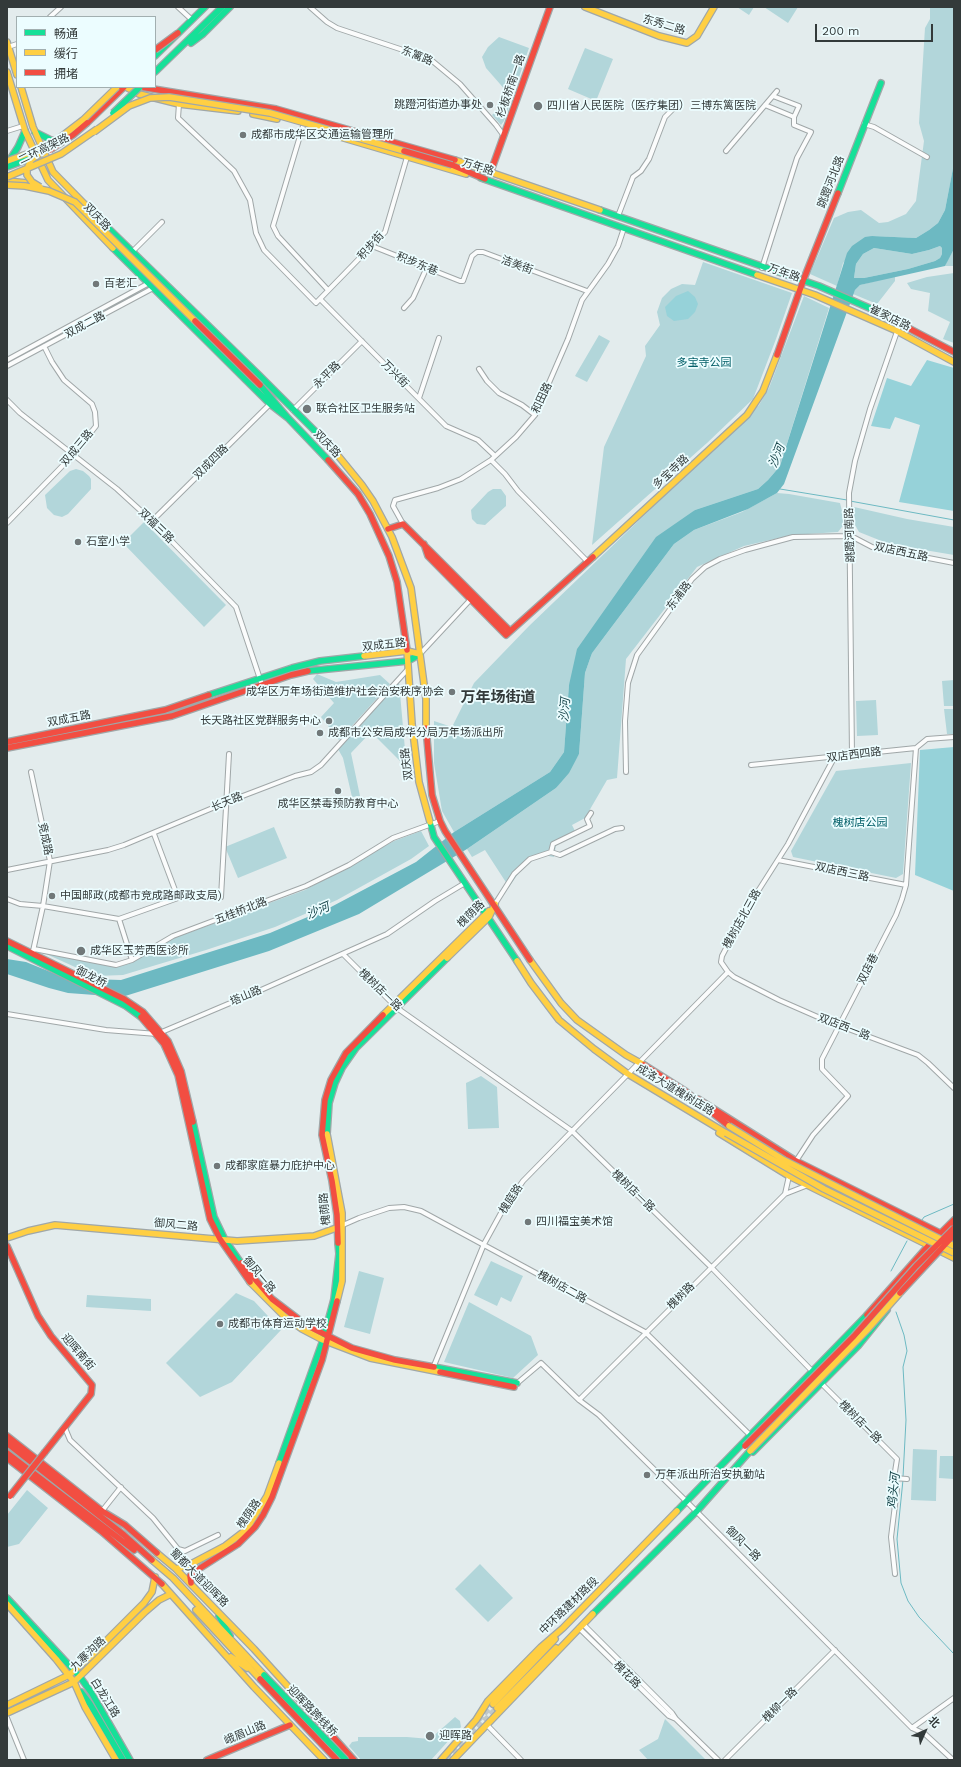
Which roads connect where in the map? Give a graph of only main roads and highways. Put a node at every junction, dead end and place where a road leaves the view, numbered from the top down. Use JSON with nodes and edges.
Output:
{"nodes":[{"id":1,"x":204,"y":7,"type":"edge"},
{"id":2,"x":222,"y":7,"type":"edge"},
{"id":3,"x":230,"y":7,"type":"edge"},
{"id":4,"x":550,"y":7,"type":"edge"},
{"id":5,"x":585,"y":7,"type":"edge"},
{"id":6,"x":714,"y":7,"type":"edge"},
{"id":7,"x":178,"y":33,"type":"junction"},
{"id":8,"x":8,"y":44,"type":"edge"},
{"id":9,"x":156,"y":49,"type":"edge"},
{"id":10,"x":156,"y":54,"type":"edge"},
{"id":11,"x":156,"y":54,"type":"edge"},
{"id":12,"x":176,"y":54,"type":"junction"},
{"id":13,"x":7,"y":72,"type":"edge"},
{"id":14,"x":16,"y":72,"type":"edge"},
{"id":15,"x":156,"y":72,"type":"edge"},
{"id":16,"x":156,"y":72,"type":"edge"},
{"id":17,"x":881,"y":83,"type":"dead end"},
{"id":18,"x":21,"y":88,"type":"edge"},
{"id":19,"x":116,"y":88,"type":"edge"},
{"id":20,"x":120,"y":88,"type":"edge"},
{"id":21,"x":124,"y":88,"type":"edge"},
{"id":22,"x":127,"y":88,"type":"edge"},
{"id":23,"x":140,"y":88,"type":"edge"},
{"id":24,"x":140,"y":88,"type":"edge"},
{"id":25,"x":147,"y":88,"type":"edge"},
{"id":26,"x":136,"y":93,"type":"junction"},
{"id":27,"x":330,"y":123,"type":"junction"},
{"id":28,"x":24,"y":129,"type":"junction"},
{"id":29,"x":35,"y":132,"type":"junction"},
{"id":30,"x":94,"y":132,"type":"junction"},
{"id":31,"x":328,"y":133,"type":"junction"},
{"id":32,"x":65,"y":139,"type":"junction"},
{"id":33,"x":50,"y":145,"type":"junction"},
{"id":34,"x":43,"y":151,"type":"junction"},
{"id":35,"x":35,"y":155,"type":"junction"},
{"id":36,"x":48,"y":163,"type":"junction"},
{"id":37,"x":7,"y":164,"type":"edge"},
{"id":38,"x":40,"y":165,"type":"junction"},
{"id":39,"x":491,"y":171,"type":"junction"},
{"id":40,"x":7,"y":176,"type":"edge"},
{"id":41,"x":485,"y":179,"type":"junction"},
{"id":42,"x":7,"y":181,"type":"edge"},
{"id":43,"x":7,"y":185,"type":"edge"},
{"id":44,"x":49,"y":191,"type":"junction"},
{"id":45,"x":68,"y":202,"type":"junction"},
{"id":46,"x":803,"y":281,"type":"junction"},
{"id":47,"x":819,"y":286,"type":"joint"},
{"id":48,"x":801,"y":289,"type":"junction"},
{"id":49,"x":816,"y":295,"type":"joint"},
{"id":50,"x":954,"y":352,"type":"edge"},
{"id":51,"x":954,"y":362,"type":"edge"},
{"id":52,"x":288,"y":418,"type":"junction"},
{"id":53,"x":388,"y":529,"type":"junction"},
{"id":54,"x":424,"y":544,"type":"junction"},
{"id":55,"x":508,"y":633,"type":"junction"},
{"id":56,"x":407,"y":651,"type":"junction"},
{"id":57,"x":420,"y":654,"type":"junction"},
{"id":58,"x":408,"y":660,"type":"junction"},
{"id":59,"x":7,"y":742,"type":"edge"},
{"id":60,"x":7,"y":748,"type":"edge"},
{"id":61,"x":464,"y":858,"type":"joint"},
{"id":62,"x":453,"y":866,"type":"joint"},
{"id":63,"x":494,"y":904,"type":"junction"},
{"id":64,"x":488,"y":915,"type":"junction"},
{"id":65,"x":7,"y":941,"type":"edge"},
{"id":66,"x":7,"y":946,"type":"edge"},
{"id":67,"x":33,"y":954,"type":"junction"},
{"id":68,"x":395,"y":1007,"type":"junction"},
{"id":69,"x":141,"y":1014,"type":"junction"},
{"id":70,"x":685,"y":1091,"type":"junction"},
{"id":71,"x":674,"y":1102,"type":"junction"},
{"id":72,"x":954,"y":1220,"type":"edge"},
{"id":73,"x":344,"y":1225,"type":"junction"},
{"id":74,"x":337,"y":1228,"type":"junction"},
{"id":75,"x":954,"y":1228,"type":"edge"},
{"id":76,"x":942,"y":1232,"type":"junction"},
{"id":77,"x":954,"y":1236,"type":"edge"},
{"id":78,"x":7,"y":1238,"type":"edge"},
{"id":79,"x":222,"y":1240,"type":"junction"},
{"id":80,"x":954,"y":1240,"type":"edge"},
{"id":81,"x":929,"y":1245,"type":"junction"},
{"id":82,"x":7,"y":1246,"type":"edge"},
{"id":83,"x":954,"y":1246,"type":"edge"},
{"id":84,"x":942,"y":1251,"type":"junction"},
{"id":85,"x":954,"y":1253,"type":"edge"},
{"id":86,"x":954,"y":1258,"type":"edge"},
{"id":87,"x":326,"y":1339,"type":"junction"},
{"id":88,"x":516,"y":1385,"type":"road end"},
{"id":89,"x":7,"y":1436,"type":"edge"},
{"id":90,"x":7,"y":1440,"type":"edge"},
{"id":91,"x":7,"y":1443,"type":"edge"},
{"id":92,"x":20,"y":1447,"type":"junction"},
{"id":93,"x":7,"y":1453,"type":"edge"},
{"id":94,"x":7,"y":1458,"type":"edge"},
{"id":95,"x":716,"y":1471,"type":"junction"},
{"id":96,"x":726,"y":1478,"type":"junction"},
{"id":97,"x":8,"y":1498,"type":"edge"},
{"id":98,"x":176,"y":1569,"type":"junction"},
{"id":99,"x":155,"y":1577,"type":"junction"},
{"id":100,"x":191,"y":1583,"type":"junction"},
{"id":101,"x":171,"y":1594,"type":"junction"},
{"id":102,"x":7,"y":1598,"type":"edge"},
{"id":103,"x":7,"y":1604,"type":"edge"},
{"id":104,"x":215,"y":1608,"type":"junction"},
{"id":105,"x":563,"y":1628,"type":"junction"},
{"id":106,"x":571,"y":1636,"type":"junction"},
{"id":107,"x":233,"y":1642,"type":"junction"},
{"id":108,"x":224,"y":1653,"type":"junction"},
{"id":109,"x":74,"y":1670,"type":"junction"},
{"id":110,"x":69,"y":1675,"type":"junction"},
{"id":111,"x":260,"y":1676,"type":"junction"},
{"id":112,"x":80,"y":1677,"type":"junction"},
{"id":113,"x":74,"y":1682,"type":"junction"},
{"id":114,"x":7,"y":1705,"type":"edge"},
{"id":115,"x":7,"y":1713,"type":"edge"},
{"id":116,"x":290,"y":1725,"type":"junction"},
{"id":117,"x":338,"y":1744,"type":"junction"},
{"id":118,"x":116,"y":1760,"type":"edge"},
{"id":119,"x":123,"y":1760,"type":"edge"},
{"id":120,"x":130,"y":1760,"type":"edge"},
{"id":121,"x":207,"y":1760,"type":"edge"},
{"id":122,"x":324,"y":1760,"type":"edge"},
{"id":123,"x":336,"y":1760,"type":"edge"},
{"id":124,"x":346,"y":1760,"type":"edge"},
{"id":125,"x":354,"y":1760,"type":"edge"},
{"id":126,"x":440,"y":1760,"type":"edge"},
{"id":127,"x":452,"y":1760,"type":"edge"}],
"edges":[{"from":1,"to":7,"type":"main road"},
{"from":1,"to":10,"type":"main road"},
{"from":2,"to":12,"type":"main road"},
{"from":2,"to":16,"type":"main road"},
{"from":3,"to":12,"type":"main road"},
{"from":4,"to":39,"type":"main road","name":"杉板桥南一路"},
{"from":5,"to":6,"type":"main road","name":"东秀二路"},
{"from":7,"to":9,"type":"main road","bridge":true},
{"from":7,"to":11,"type":"main road","bridge":true},
{"from":8,"to":14,"type":"main road"},
{"from":12,"to":15,"type":"main road"},
{"from":13,"to":28,"type":"main road","name":"双庆路"},
{"from":17,"to":46,"type":"main road","name":"跳蹬河北路"},
{"from":18,"to":29,"type":"main road","name":"双庆路"},
{"from":19,"to":33,"type":"main road","bridge":true},
{"from":20,"to":32,"type":"main road"},
{"from":21,"to":37,"type":"main road","name":"二环高架路","bridge":true},
{"from":22,"to":26,"type":"main road","name":"万年路"},
{"from":23,"to":26,"type":"main road"},
{"from":24,"to":30,"type":"main road","name":"二环高架路","bridge":true},
{"from":25,"to":27,"type":"main road","name":"万年路"},
{"from":26,"to":31,"type":"main road","name":"万年路"},
{"from":26,"to":36,"type":"main road"},
{"from":27,"to":31,"type":"main road"},
{"from":27,"to":39,"type":"main road","name":"万年路"},
{"from":28,"to":35,"type":"main road","name":"双庆路"},
{"from":28,"to":37,"type":"main road"},
{"from":29,"to":32,"type":"main road"},
{"from":29,"to":34,"type":"main road","name":"双庆路"},
{"from":30,"to":40,"type":"main road","name":"二环高架路","bridge":true},
{"from":30,"to":41,"type":"main road","bridge":true},
{"from":31,"to":41,"type":"main road","name":"万年路"},
{"from":32,"to":34,"type":"main road"},
{"from":33,"to":37,"type":"main road","bridge":true},
{"from":33,"to":44,"type":"main road","bridge":true},
{"from":34,"to":35,"type":"main road"},
{"from":34,"to":36,"type":"main road","name":"双庆路"},
{"from":35,"to":37,"type":"main road"},
{"from":35,"to":38,"type":"main road","name":"双庆路"},
{"from":36,"to":38,"type":"main road"},
{"from":36,"to":53,"type":"main road","name":"双庆路"},
{"from":38,"to":40,"type":"main road"},
{"from":38,"to":45,"type":"main road","name":"双庆路"},
{"from":39,"to":46,"type":"main road","name":"万年路"},
{"from":41,"to":48,"type":"main road","name":"万年路"},
{"from":42,"to":45,"type":"main road"},
{"from":43,"to":44,"type":"main road","bridge":true},
{"from":44,"to":52,"type":"main road","bridge":true},
{"from":45,"to":52,"type":"main road","name":"双庆路"},
{"from":46,"to":47,"type":"main road","name":"万年路"},
{"from":46,"to":48,"type":"main road","name":"跳蹬河北路"},
{"from":47,"to":50,"type":"main road","name":"崔家店路"},
{"from":48,"to":49,"type":"main road","name":"万年路"},
{"from":48,"to":55,"type":"main road","name":"多宝寺路"},
{"from":49,"to":51,"type":"main road","name":"崔家店路"},
{"from":52,"to":56,"type":"main road","name":"双庆路"},
{"from":53,"to":54,"type":"main road"},
{"from":53,"to":57,"type":"main road","name":"双庆路"},
{"from":54,"to":55,"type":"main road"},
{"from":54,"to":55,"type":"main road"},
{"from":56,"to":57,"type":"main road","name":"双成五路"},
{"from":56,"to":58,"type":"main road","name":"双庆路"},
{"from":56,"to":59,"type":"main road","name":"双成五路"},
{"from":57,"to":58,"type":"main road","name":"双成五路"},
{"from":57,"to":61,"type":"main road","name":"双庆路"},
{"from":58,"to":60,"type":"main road","name":"双成五路"},
{"from":58,"to":62,"type":"main road","name":"双庆路"},
{"from":61,"to":63,"type":"main road","name":"成洛大道槐树店路"},
{"from":62,"to":64,"type":"main road","name":"成洛大道槐树店路"},
{"from":63,"to":64,"type":"main road","name":"槐荫路"},
{"from":63,"to":70,"type":"main road","name":"成洛大道槐树店路"},
{"from":64,"to":68,"type":"main road","name":"槐荫路"},
{"from":64,"to":71,"type":"main road","name":"成洛大道槐树店路"},
{"from":65,"to":67,"type":"main road"},
{"from":66,"to":67,"type":"main road"},
{"from":67,"to":69,"type":"main road","name":"御龙桥"},
{"from":67,"to":69,"type":"main road","name":"御龙桥"},
{"from":68,"to":73,"type":"main road","name":"槐荫路"},
{"from":68,"to":74,"type":"main road","name":"槐荫路"},
{"from":69,"to":79,"type":"main road","name":"御风一路"},
{"from":70,"to":76,"type":"main road"},
{"from":70,"to":83,"type":"main road","name":"成洛大道槐树店路","bridge":true},
{"from":71,"to":81,"type":"main road"},
{"from":71,"to":85,"type":"main road","name":"成洛大道槐树店路","bridge":true},
{"from":72,"to":76,"type":"main road"},
{"from":73,"to":74,"type":"main road","name":"御风二路"},
{"from":73,"to":87,"type":"main road","name":"槐荫路"},
{"from":74,"to":79,"type":"main road","name":"御风二路"},
{"from":74,"to":87,"type":"main road","name":"槐荫路"},
{"from":75,"to":95,"type":"main road","bridge":true},
{"from":76,"to":80,"type":"main road"},
{"from":76,"to":81,"type":"main road"},
{"from":77,"to":96,"type":"main road","bridge":true},
{"from":78,"to":79,"type":"main road","name":"御风二路"},
{"from":79,"to":87,"type":"main road","name":"御风一路"},
{"from":80,"to":84,"type":"main road"},
{"from":81,"to":84,"type":"main road"},
{"from":81,"to":95,"type":"main road"},
{"from":82,"to":97,"type":"main road","name":"迎晖南街","bridge":true},
{"from":84,"to":86,"type":"main road"},
{"from":84,"to":96,"type":"main road"},
{"from":87,"to":88,"type":"main road","name":"御风一路"},
{"from":87,"to":98,"type":"main road","name":"槐荫路"},
{"from":87,"to":100,"type":"main road","name":"槐荫路"},
{"from":89,"to":92,"type":"main road","name":"蜀都大道迎晖路"},
{"from":90,"to":92,"type":"main road"},
{"from":91,"to":107,"type":"main road","name":"蜀都大道迎晖路"},
{"from":92,"to":98,"type":"main road","name":"蜀都大道迎晖路"},
{"from":93,"to":111,"type":"main road"},
{"from":94,"to":99,"type":"main road"},
{"from":95,"to":105,"type":"main road","name":"中环路建材路段"},
{"from":96,"to":106,"type":"main road","name":"中环路建材路段"},
{"from":98,"to":100,"type":"main road","name":"蜀都大道迎晖路"},
{"from":99,"to":101,"type":"main road"},
{"from":99,"to":109,"type":"main road","name":"九寨沟路"},
{"from":100,"to":104,"type":"main road","name":"蜀都大道迎晖路"},
{"from":101,"to":108,"type":"main road"},
{"from":101,"to":112,"type":"main road","name":"九寨沟路"},
{"from":102,"to":109,"type":"main road","name":"白龙江路"},
{"from":103,"to":110,"type":"main road","name":"白龙江路"},
{"from":104,"to":107,"type":"main road"},
{"from":104,"to":117,"type":"main road","name":"蜀都大道迎晖路"},
{"from":105,"to":106,"type":"main road"},
{"from":105,"to":126,"type":"main road","name":"中环路建材路段"},
{"from":106,"to":127,"type":"main road","name":"中环路建材路段"},
{"from":107,"to":111,"type":"main road","name":"蜀都大道迎晖路"},
{"from":108,"to":111,"type":"main road"},
{"from":108,"to":116,"type":"main road"},
{"from":109,"to":110,"type":"main road","name":"九寨沟路"},
{"from":109,"to":112,"type":"main road","name":"白龙江路"},
{"from":110,"to":113,"type":"main road","name":"白龙江路"},
{"from":110,"to":114,"type":"main road","name":"九寨沟路"},
{"from":111,"to":123,"type":"main road","name":"迎晖路跨线桥","bridge":true},
{"from":111,"to":124,"type":"main road","name":"迎晖路跨线桥","bridge":true},
{"from":112,"to":113,"type":"main road","name":"九寨沟路"},
{"from":112,"to":120,"type":"main road","name":"白龙江路"},
{"from":113,"to":115,"type":"main road","name":"九寨沟路"},
{"from":113,"to":118,"type":"main road","name":"白龙江路"},
{"from":113,"to":119,"type":"main road"},
{"from":116,"to":121,"type":"main road","name":"峨眉山路"},
{"from":116,"to":122,"type":"main road"},
{"from":117,"to":123,"type":"main road"},
{"from":117,"to":125,"type":"main road","name":"蜀都大道迎晖路"}]}
